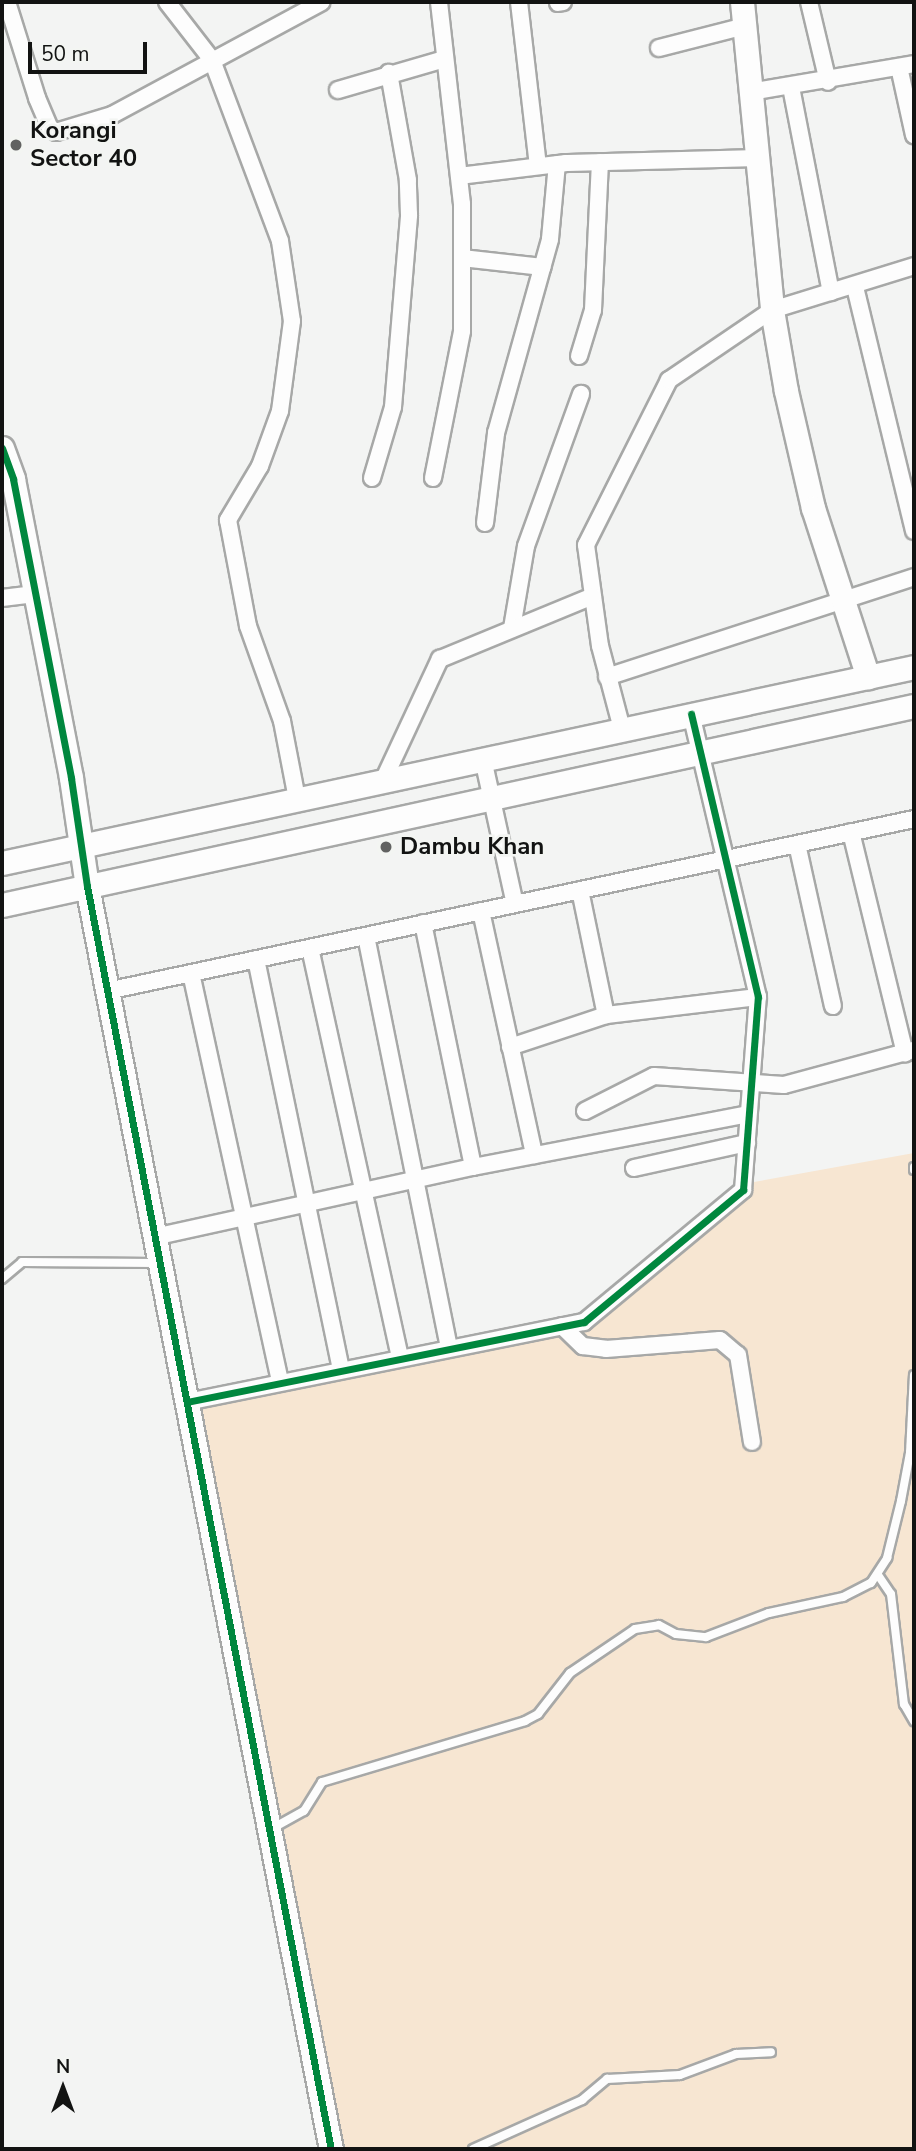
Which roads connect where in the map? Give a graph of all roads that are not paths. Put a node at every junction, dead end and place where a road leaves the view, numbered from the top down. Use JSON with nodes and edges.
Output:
{"nodes":[{"id":1,"x":7,"y":2,"type":"edge"},
{"id":2,"x":167,"y":2,"type":"edge"},
{"id":3,"x":322,"y":2,"type":"edge"},
{"id":4,"x":439,"y":2,"type":"edge"},
{"id":5,"x":519,"y":2,"type":"edge"},
{"id":6,"x":742,"y":2,"type":"edge"},
{"id":7,"x":809,"y":2,"type":"edge"},
{"id":8,"x":744,"y":26,"type":"junction"},
{"id":9,"x":659,"y":48,"type":"dead end"},
{"id":10,"x":212,"y":60,"type":"junction"},
{"id":11,"x":445,"y":60,"type":"junction"},
{"id":12,"x":907,"y":66,"type":"edge"},
{"id":13,"x":389,"y":73,"type":"junction"},
{"id":14,"x":828,"y":82,"type":"junction"},
{"id":15,"x":791,"y":87,"type":"junction"},
{"id":16,"x":338,"y":90,"type":"dead end"},
{"id":17,"x":750,"y":92,"type":"junction"},
{"id":18,"x":914,"y":135,"type":"edge"},
{"id":19,"x":760,"y":158,"type":"junction"},
{"id":20,"x":600,"y":162,"type":"junction"},
{"id":21,"x":557,"y":164,"type":"junction"},
{"id":22,"x":538,"y":166,"type":"junction"},
{"id":23,"x":459,"y":176,"type":"junction"},
{"id":24,"x":462,"y":258,"type":"junction"},
{"id":25,"x":914,"y":266,"type":"edge"},
{"id":26,"x":542,"y":267,"type":"junction"},
{"id":27,"x":855,"y":287,"type":"junction"},
{"id":28,"x":831,"y":292,"type":"junction"},
{"id":29,"x":772,"y":310,"type":"junction"},
{"id":30,"x":579,"y":356,"type":"dead end"},
{"id":31,"x":581,"y":394,"type":"dead end"},
{"id":32,"x":2,"y":447,"type":"edge"},
{"id":33,"x":372,"y":478,"type":"dead end"},
{"id":34,"x":433,"y":478,"type":"dead end"},
{"id":35,"x":485,"y":523,"type":"dead end"},
{"id":36,"x":914,"y":531,"type":"edge"},
{"id":37,"x":914,"y":577,"type":"edge"},
{"id":38,"x":35,"y":594,"type":"junction"},
{"id":39,"x":593,"y":596,"type":"junction"},
{"id":40,"x":844,"y":597,"type":"junction"},
{"id":41,"x":2,"y":598,"type":"edge"},
{"id":42,"x":512,"y":628,"type":"junction"},
{"id":43,"x":914,"y":667,"type":"edge"},
{"id":44,"x":607,"y":677,"type":"junction"},
{"id":45,"x":868,"y":677,"type":"junction"},
{"id":46,"x":914,"y":706,"type":"edge"},
{"id":47,"x":691,"y":715,"type":"junction"},
{"id":48,"x":622,"y":729,"type":"junction"},
{"id":49,"x":700,"y":753,"type":"junction"},
{"id":50,"x":483,"y":759,"type":"junction"},
{"id":51,"x":383,"y":780,"type":"junction"},
{"id":52,"x":491,"y":798,"type":"junction"},
{"id":53,"x":297,"y":799,"type":"junction"},
{"id":54,"x":914,"y":821,"type":"edge"},
{"id":55,"x":852,"y":832,"type":"junction"},
{"id":56,"x":797,"y":844,"type":"junction"},
{"id":57,"x":80,"y":845,"type":"junction"},
{"id":58,"x":724,"y":859,"type":"junction"},
{"id":59,"x":2,"y":863,"type":"edge"},
{"id":60,"x":87,"y":886,"type":"junction"},
{"id":61,"x":580,"y":890,"type":"junction"},
{"id":62,"x":514,"y":904,"type":"junction"},
{"id":63,"x":2,"y":905,"type":"edge"},
{"id":64,"x":481,"y":911,"type":"junction"},
{"id":65,"x":423,"y":923,"type":"junction"},
{"id":66,"x":366,"y":936,"type":"junction"},
{"id":67,"x":310,"y":948,"type":"junction"},
{"id":68,"x":256,"y":959,"type":"junction"},
{"id":69,"x":191,"y":973,"type":"junction"},
{"id":70,"x":107,"y":991,"type":"junction"},
{"id":71,"x":758,"y":997,"type":"junction"},
{"id":72,"x":833,"y":1006,"type":"dead end"},
{"id":73,"x":606,"y":1015,"type":"junction"},
{"id":74,"x":510,"y":1047,"type":"junction"},
{"id":75,"x":910,"y":1051,"type":"edge"},
{"id":76,"x":751,"y":1083,"type":"junction"},
{"id":77,"x":585,"y":1111,"type":"dead end"},
{"id":78,"x":748,"y":1114,"type":"junction"},
{"id":79,"x":747,"y":1143,"type":"junction"},
{"id":80,"x":534,"y":1155,"type":"junction"},
{"id":81,"x":473,"y":1167,"type":"junction"},
{"id":82,"x":634,"y":1168,"type":"dead end"},
{"id":83,"x":415,"y":1179,"type":"junction"},
{"id":84,"x":361,"y":1192,"type":"junction"},
{"id":85,"x":307,"y":1204,"type":"junction"},
{"id":86,"x":242,"y":1218,"type":"junction"},
{"id":87,"x":154,"y":1237,"type":"junction"},
{"id":88,"x":159,"y":1264,"type":"junction"},
{"id":89,"x":2,"y":1279,"type":"edge"},
{"id":90,"x":562,"y":1326,"type":"junction"},
{"id":91,"x":449,"y":1346,"type":"junction"},
{"id":92,"x":400,"y":1358,"type":"junction"},
{"id":93,"x":341,"y":1370,"type":"junction"},
{"id":94,"x":914,"y":1375,"type":"edge"},
{"id":95,"x":280,"y":1382,"type":"junction"},
{"id":96,"x":187,"y":1402,"type":"junction"},
{"id":97,"x":752,"y":1443,"type":"dead end"},
{"id":98,"x":878,"y":1575,"type":"junction"},
{"id":99,"x":914,"y":1721,"type":"edge"},
{"id":100,"x":267,"y":1831,"type":"junction"},
{"id":101,"x":771,"y":2052,"type":"dead end"},
{"id":102,"x":331,"y":2149,"type":"edge"},
{"id":103,"x":473,"y":2149,"type":"edge"}],
"edges":[{"from":1,"to":10,"type":"street"},
{"from":2,"to":10,"type":"street"},
{"from":3,"to":10,"type":"street"},
{"from":4,"to":11,"type":"street"},
{"from":5,"to":22,"type":"street"},
{"from":6,"to":8,"type":"street"},
{"from":7,"to":14,"type":"street"},
{"from":8,"to":9,"type":"street"},
{"from":8,"to":17,"type":"street"},
{"from":10,"to":53,"type":"street"},
{"from":11,"to":13,"type":"street"},
{"from":11,"to":23,"type":"street"},
{"from":12,"to":14,"type":"street"},
{"from":12,"to":18,"type":"street"},
{"from":13,"to":16,"type":"street"},
{"from":13,"to":33,"type":"street"},
{"from":14,"to":15,"type":"street"},
{"from":15,"to":17,"type":"street"},
{"from":15,"to":28,"type":"street"},
{"from":17,"to":19,"type":"street"},
{"from":19,"to":20,"type":"street"},
{"from":19,"to":29,"type":"street"},
{"from":20,"to":21,"type":"street"},
{"from":20,"to":30,"type":"street"},
{"from":21,"to":22,"type":"street"},
{"from":21,"to":26,"type":"street"},
{"from":22,"to":23,"type":"street"},
{"from":23,"to":24,"type":"street"},
{"from":24,"to":26,"type":"street"},
{"from":24,"to":34,"type":"street"},
{"from":25,"to":27,"type":"street"},
{"from":26,"to":35,"type":"street"},
{"from":27,"to":28,"type":"street"},
{"from":27,"to":36,"type":"street"},
{"from":28,"to":29,"type":"street"},
{"from":29,"to":39,"type":"street"},
{"from":29,"to":40,"type":"street"},
{"from":31,"to":42,"type":"street"},
{"from":32,"to":38,"type":"street"},
{"from":37,"to":40,"type":"street"},
{"from":38,"to":41,"type":"street"},
{"from":38,"to":57,"type":"street"},
{"from":39,"to":42,"type":"street"},
{"from":39,"to":44,"type":"street"},
{"from":40,"to":44,"type":"street"},
{"from":40,"to":45,"type":"street"},
{"from":42,"to":51,"type":"street"},
{"from":43,"to":45,"type":"street"},
{"from":44,"to":48,"type":"street"},
{"from":45,"to":47,"type":"street"},
{"from":46,"to":49,"type":"street"},
{"from":47,"to":48,"type":"street"},
{"from":47,"to":49,"type":"street"},
{"from":48,"to":50,"type":"street"},
{"from":49,"to":52,"type":"street"},
{"from":49,"to":58,"type":"street"},
{"from":50,"to":51,"type":"street"},
{"from":50,"to":52,"type":"street"},
{"from":51,"to":53,"type":"street"},
{"from":52,"to":60,"type":"street"},
{"from":52,"to":62,"type":"street"},
{"from":53,"to":57,"type":"street"},
{"from":54,"to":55,"type":"street"},
{"from":55,"to":56,"type":"street"},
{"from":55,"to":75,"type":"street"},
{"from":56,"to":58,"type":"street"},
{"from":56,"to":72,"type":"street"},
{"from":57,"to":59,"type":"street"},
{"from":57,"to":60,"type":"street"},
{"from":58,"to":61,"type":"street"},
{"from":58,"to":71,"type":"street"},
{"from":60,"to":63,"type":"street"},
{"from":60,"to":70,"type":"street"},
{"from":61,"to":62,"type":"street"},
{"from":61,"to":73,"type":"street"},
{"from":62,"to":64,"type":"street"},
{"from":64,"to":65,"type":"street"},
{"from":64,"to":74,"type":"street"},
{"from":65,"to":66,"type":"street"},
{"from":65,"to":81,"type":"street"},
{"from":66,"to":67,"type":"street"},
{"from":66,"to":83,"type":"street"},
{"from":67,"to":68,"type":"street"},
{"from":67,"to":84,"type":"street"},
{"from":68,"to":69,"type":"street"},
{"from":68,"to":85,"type":"street"},
{"from":69,"to":70,"type":"street"},
{"from":69,"to":86,"type":"street"},
{"from":70,"to":87,"type":"street"},
{"from":71,"to":73,"type":"street"},
{"from":71,"to":76,"type":"street"},
{"from":73,"to":74,"type":"street"},
{"from":74,"to":80,"type":"street"},
{"from":75,"to":76,"type":"street"},
{"from":76,"to":77,"type":"street"},
{"from":76,"to":78,"type":"street"},
{"from":78,"to":79,"type":"street"},
{"from":78,"to":80,"type":"street"},
{"from":79,"to":82,"type":"street"},
{"from":79,"to":90,"type":"street"},
{"from":80,"to":81,"type":"street"},
{"from":81,"to":83,"type":"street"},
{"from":83,"to":84,"type":"street"},
{"from":83,"to":91,"type":"street"},
{"from":84,"to":85,"type":"street"},
{"from":84,"to":92,"type":"street"},
{"from":85,"to":86,"type":"street"},
{"from":85,"to":93,"type":"street"},
{"from":86,"to":87,"type":"street"},
{"from":86,"to":95,"type":"street"},
{"from":87,"to":88,"type":"street"},
{"from":88,"to":89,"type":"lane"},
{"from":88,"to":96,"type":"street"},
{"from":90,"to":91,"type":"street"},
{"from":90,"to":97,"type":"street"},
{"from":91,"to":92,"type":"street"},
{"from":92,"to":93,"type":"street"},
{"from":93,"to":95,"type":"street"},
{"from":94,"to":98,"type":"lane"},
{"from":95,"to":96,"type":"street"},
{"from":96,"to":100,"type":"street"},
{"from":98,"to":99,"type":"lane"},
{"from":98,"to":100,"type":"lane"},
{"from":100,"to":102,"type":"street"},
{"from":101,"to":103,"type":"lane"}]}
